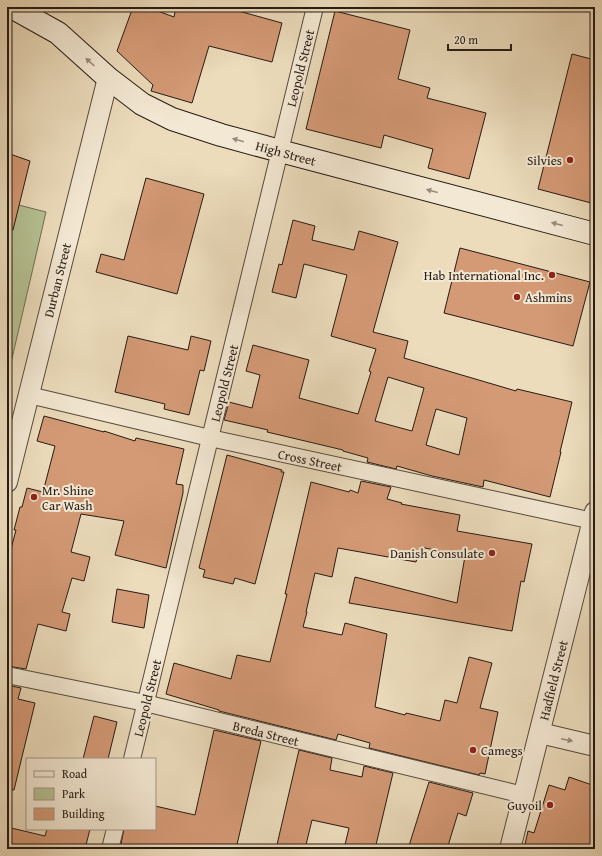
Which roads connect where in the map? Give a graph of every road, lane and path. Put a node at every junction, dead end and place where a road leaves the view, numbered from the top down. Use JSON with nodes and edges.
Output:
{"nodes":[{"id":1,"x":8,"y":7,"type":"edge"},
{"id":2,"x":315,"y":7,"type":"edge"},
{"id":3,"x":108,"y":78,"type":"junction"},
{"id":4,"x":280,"y":151,"type":"junction"},
{"id":5,"x":595,"y":234,"type":"edge"},
{"id":6,"x":29,"y":394,"type":"junction"},
{"id":7,"x":210,"y":438,"type":"junction"},
{"id":8,"x":7,"y":482,"type":"edge"},
{"id":9,"x":594,"y":516,"type":"edge"},
{"id":10,"x":7,"y":675,"type":"edge"},
{"id":11,"x":145,"y":703,"type":"junction"},
{"id":12,"x":540,"y":733,"type":"junction"},
{"id":13,"x":595,"y":746,"type":"edge"},
{"id":14,"x":132,"y":758,"type":"edge"},
{"id":15,"x":523,"y":795,"type":"junction"},
{"id":16,"x":115,"y":830,"type":"edge"},
{"id":17,"x":110,"y":849,"type":"edge"},
{"id":18,"x":510,"y":849,"type":"edge"}],
"edges":[{"from":3,"to":1,"type":"main road","name":"High Street","one_way":true},
{"from":2,"to":4,"type":"street","name":"Leopold Street"},
{"from":4,"to":3,"type":"main road","name":"High Street","one_way":true},
{"from":3,"to":6,"type":"street","name":"Durban Street"},
{"from":5,"to":4,"type":"main road","name":"High Street","one_way":true},
{"from":4,"to":7,"type":"street","name":"Leopold Street"},
{"from":6,"to":7,"type":"street","name":"Cross Street"},
{"from":6,"to":8,"type":"street","name":"Durban Street"},
{"from":7,"to":9,"type":"street","name":"Cross Street"},
{"from":7,"to":11,"type":"street","name":"Leopold Street"},
{"from":9,"to":12,"type":"street","name":"Hadfield Street"},
{"from":10,"to":11,"type":"street","name":"Breda Street"},
{"from":11,"to":14,"type":"street","name":"Leopold Street"},
{"from":11,"to":15,"type":"street","name":"Breda Street"},
{"from":12,"to":13,"type":"street","one_way":true},
{"from":12,"to":15,"type":"street","name":"Hadfield Street"},
{"from":15,"to":18,"type":"street","name":"Hadfield Street"},
{"from":16,"to":17,"type":"street"}]}
